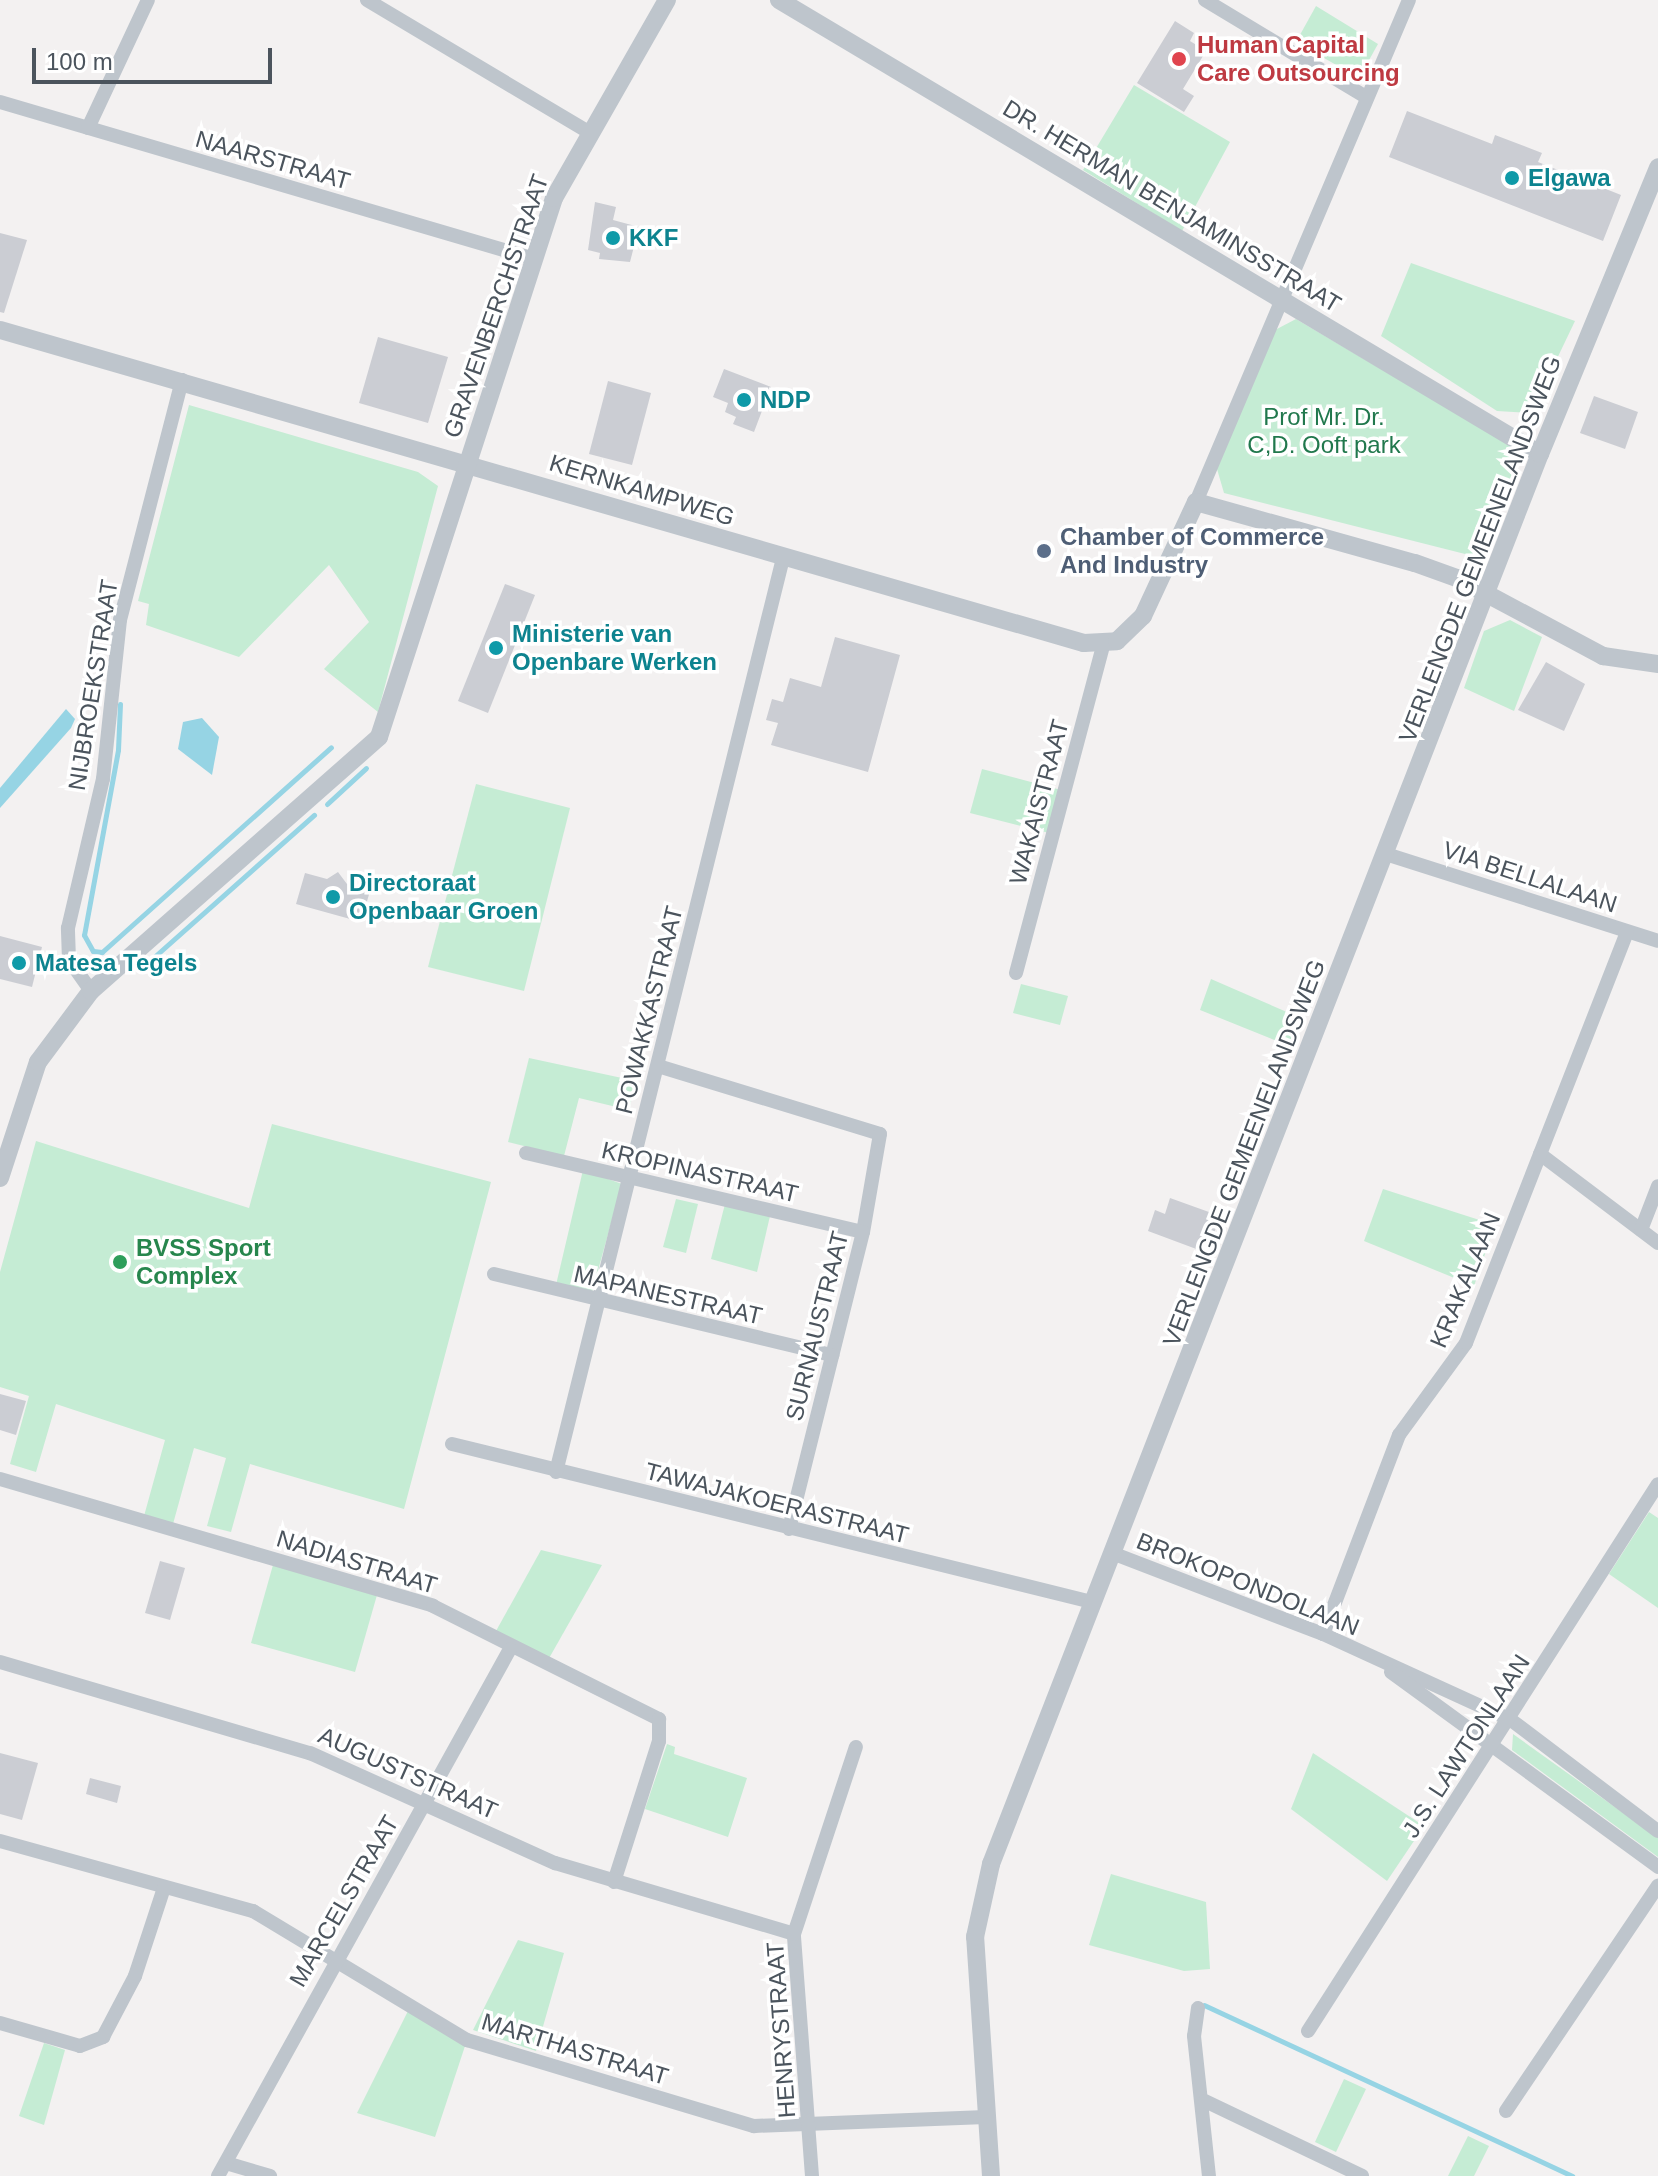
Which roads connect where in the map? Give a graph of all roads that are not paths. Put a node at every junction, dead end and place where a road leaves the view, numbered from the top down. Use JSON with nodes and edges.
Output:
{"nodes":[{"id":1,"x":148,"y":0,"type":"edge"},
{"id":2,"x":367,"y":0,"type":"edge"},
{"id":3,"x":667,"y":0,"type":"edge"},
{"id":4,"x":779,"y":0,"type":"edge"},
{"id":5,"x":1205,"y":0,"type":"edge"},
{"id":6,"x":1409,"y":0,"type":"edge"},
{"id":7,"x":1366,"y":97,"type":"junction"},
{"id":8,"x":0,"y":102,"type":"edge"},
{"id":9,"x":88,"y":128,"type":"junction"},
{"id":10,"x":588,"y":132,"type":"junction"},
{"id":11,"x":1658,"y":167,"type":"edge"},
{"id":12,"x":534,"y":259,"type":"junction"},
{"id":13,"x":1283,"y":301,"type":"junction"},
{"id":14,"x":0,"y":330,"type":"edge"},
{"id":15,"x":182,"y":380,"type":"junction"},
{"id":16,"x":1540,"y":454,"type":"junction"},
{"id":17,"x":468,"y":462,"type":"junction"},
{"id":18,"x":1196,"y":502,"type":"junction"},
{"id":19,"x":783,"y":558,"type":"junction"},
{"id":20,"x":1486,"y":593,"type":"junction"},
{"id":21,"x":1104,"y":643,"type":"junction"},
{"id":22,"x":1658,"y":664,"type":"edge"},
{"id":23,"x":1389,"y":855,"type":"junction"},
{"id":24,"x":1627,"y":932,"type":"junction"},
{"id":25,"x":1658,"y":941,"type":"edge"},
{"id":26,"x":1016,"y":973,"type":"dead end"},
{"id":27,"x":91,"y":991,"type":"junction"},
{"id":28,"x":658,"y":1066,"type":"junction"},
{"id":29,"x":4,"y":1144,"type":"edge"},
{"id":30,"x":526,"y":1153,"type":"dead end"},
{"id":31,"x":1540,"y":1154,"type":"junction"},
{"id":32,"x":0,"y":1178,"type":"edge"},
{"id":33,"x":630,"y":1179,"type":"junction"},
{"id":34,"x":1658,"y":1186,"type":"edge"},
{"id":35,"x":1641,"y":1230,"type":"junction"},
{"id":36,"x":863,"y":1232,"type":"junction"},
{"id":37,"x":1658,"y":1243,"type":"edge"},
{"id":38,"x":494,"y":1274,"type":"dead end"},
{"id":39,"x":600,"y":1303,"type":"junction"},
{"id":40,"x":832,"y":1355,"type":"junction"},
{"id":41,"x":452,"y":1444,"type":"dead end"},
{"id":42,"x":556,"y":1472,"type":"junction"},
{"id":43,"x":0,"y":1479,"type":"edge"},
{"id":44,"x":1658,"y":1484,"type":"edge"},
{"id":45,"x":789,"y":1529,"type":"junction"},
{"id":46,"x":1112,"y":1553,"type":"junction"},
{"id":47,"x":1092,"y":1602,"type":"junction"},
{"id":48,"x":1323,"y":1634,"type":"junction"},
{"id":49,"x":510,"y":1649,"type":"junction"},
{"id":50,"x":1368,"y":1657,"type":"junction"},
{"id":51,"x":0,"y":1662,"type":"edge"},
{"id":52,"x":1511,"y":1720,"type":"junction"},
{"id":53,"x":1494,"y":1745,"type":"junction"},
{"id":54,"x":856,"y":1747,"type":"dead end"},
{"id":55,"x":427,"y":1803,"type":"junction"},
{"id":56,"x":1658,"y":1831,"type":"edge"},
{"id":57,"x":0,"y":1841,"type":"edge"},
{"id":58,"x":1658,"y":1867,"type":"edge"},
{"id":59,"x":614,"y":1882,"type":"junction"},
{"id":60,"x":1658,"y":1886,"type":"edge"},
{"id":61,"x":164,"y":1888,"type":"junction"},
{"id":62,"x":794,"y":1934,"type":"junction"},
{"id":63,"x":335,"y":1957,"type":"junction"},
{"id":64,"x":1198,"y":2008,"type":"dead end"},
{"id":65,"x":0,"y":2023,"type":"edge"},
{"id":66,"x":1308,"y":2031,"type":"dead end"},
{"id":67,"x":1205,"y":2101,"type":"junction"},
{"id":68,"x":1506,"y":2111,"type":"dead end"},
{"id":69,"x":986,"y":2117,"type":"junction"},
{"id":70,"x":810,"y":2122,"type":"junction"},
{"id":71,"x":222,"y":2170,"type":"edge"},
{"id":72,"x":270,"y":2176,"type":"edge"},
{"id":73,"x":812,"y":2176,"type":"edge"},
{"id":74,"x":991,"y":2176,"type":"edge"},
{"id":75,"x":1209,"y":2176,"type":"edge"},
{"id":76,"x":1362,"y":2176,"type":"edge"}],
"edges":[{"from":1,"to":9,"type":"street"},
{"from":2,"to":10,"type":"street"},
{"from":3,"to":10,"type":"street","name":"GRAVENBERCHSTRAAT"},
{"from":4,"to":13,"type":"street","name":"DR. HERMAN BENJAMINSSTRAAT"},
{"from":5,"to":7,"type":"street"},
{"from":6,"to":7,"type":"street"},
{"from":7,"to":13,"type":"street"},
{"from":8,"to":9,"type":"street","name":"NAARSTRAAT"},
{"from":9,"to":12,"type":"street","name":"NAARSTRAAT"},
{"from":10,"to":12,"type":"street","name":"GRAVENBERCHSTRAAT"},
{"from":11,"to":16,"type":"street","name":"VERLENGDE GEMEENELANDSWEG"},
{"from":12,"to":17,"type":"street","name":"GRAVENBERCHSTRAAT"},
{"from":13,"to":16,"type":"street","name":"DR. HERMAN BENJAMINSSTRAAT"},
{"from":13,"to":18,"type":"street"},
{"from":14,"to":15,"type":"street","name":"KERNKAMPWEG"},
{"from":15,"to":17,"type":"street","name":"KERNKAMPWEG"},
{"from":15,"to":27,"type":"street","name":"NIJBROEKSTRAAT"},
{"from":16,"to":20,"type":"street","name":"VERLENGDE GEMEENELANDSWEG"},
{"from":17,"to":19,"type":"street","name":"KERNKAMPWEG"},
{"from":17,"to":27,"type":"street","name":"GRAVENBERCHSTRAAT"},
{"from":18,"to":20,"type":"street"},
{"from":18,"to":21,"type":"street"},
{"from":19,"to":21,"type":"street","name":"KERNKAMPWEG"},
{"from":19,"to":28,"type":"street","name":"POWAKKASTRAAT"},
{"from":20,"to":22,"type":"street"},
{"from":20,"to":23,"type":"street","name":"VERLENGDE GEMEENELANDSWEG"},
{"from":21,"to":26,"type":"street","name":"WAKAISTRAAT"},
{"from":23,"to":24,"type":"street","name":"VIA BELLALAAN"},
{"from":23,"to":46,"type":"street","name":"VERLENGDE GEMEENELANDSWEG"},
{"from":24,"to":25,"type":"street","name":"VIA BELLALAAN"},
{"from":24,"to":31,"type":"street","name":"KRAKALAAN"},
{"from":27,"to":29,"type":"street","name":"GRAVENBERCHSTRAAT"},
{"from":28,"to":33,"type":"street","name":"POWAKKASTRAAT"},
{"from":28,"to":36,"type":"street","name":"SURNAUSTRAAT"},
{"from":29,"to":32,"type":"street","name":"GRAVENBERCHSTRAAT"},
{"from":30,"to":33,"type":"street","name":"KROPINASTRAAT"},
{"from":31,"to":35,"type":"street"},
{"from":31,"to":48,"type":"street","name":"KRAKALAAN"},
{"from":33,"to":36,"type":"street","name":"KROPINASTRAAT"},
{"from":33,"to":39,"type":"street","name":"POWAKKASTRAAT"},
{"from":34,"to":35,"type":"street"},
{"from":35,"to":37,"type":"street"},
{"from":36,"to":40,"type":"street","name":"SURNAUSTRAAT"},
{"from":38,"to":39,"type":"street","name":"MAPANESTRAAT"},
{"from":39,"to":40,"type":"street","name":"MAPANESTRAAT"},
{"from":39,"to":42,"type":"street","name":"POWAKKASTRAAT"},
{"from":40,"to":45,"type":"street","name":"SURNAUSTRAAT"},
{"from":41,"to":42,"type":"street","name":"TAWAJAKOERASTRAAT"},
{"from":42,"to":45,"type":"street","name":"TAWAJAKOERASTRAAT"},
{"from":43,"to":49,"type":"street","name":"NADIASTRAAT"},
{"from":44,"to":52,"type":"street","name":"J.S. LAWTONLAAN"},
{"from":45,"to":47,"type":"street","name":"TAWAJAKOERASTRAAT"},
{"from":46,"to":47,"type":"street","name":"VERLENGDE GEMEENELANDSWEG"},
{"from":46,"to":48,"type":"street","name":"BROKOPONDOLAAN"},
{"from":47,"to":69,"type":"street","name":"VERLENGDE GEMEENELANDSWEG"},
{"from":48,"to":50,"type":"street","name":"BROKOPONDOLAAN"},
{"from":49,"to":55,"type":"street","name":"MARCELSTRAAT"},
{"from":49,"to":59,"type":"street","name":"NADIASTRAAT"},
{"from":50,"to":52,"type":"street","name":"BROKOPONDOLAAN"},
{"from":50,"to":53,"type":"street","name":"BROKOPONDOLAAN"},
{"from":51,"to":55,"type":"street","name":"AUGUSTSTRAAT"},
{"from":52,"to":53,"type":"street","name":"J.S. LAWTONLAAN"},
{"from":52,"to":56,"type":"street","name":"BROKOPONDOLAAN"},
{"from":53,"to":58,"type":"street","name":"BROKOPONDOLAAN"},
{"from":53,"to":66,"type":"street","name":"J.S. LAWTONLAAN"},
{"from":54,"to":62,"type":"street","name":"HENRYSTRAAT"},
{"from":55,"to":59,"type":"street","name":"AUGUSTSTRAAT"},
{"from":55,"to":63,"type":"street","name":"MARCELSTRAAT"},
{"from":57,"to":61,"type":"street","name":"MARTHASTRAAT"},
{"from":59,"to":62,"type":"street","name":"AUGUSTSTRAAT"},
{"from":60,"to":68,"type":"street"},
{"from":61,"to":63,"type":"street","name":"MARTHASTRAAT"},
{"from":61,"to":65,"type":"street"},
{"from":62,"to":70,"type":"street","name":"HENRYSTRAAT"},
{"from":63,"to":70,"type":"street","name":"MARTHASTRAAT"},
{"from":63,"to":71,"type":"street","name":"MARCELSTRAAT"},
{"from":64,"to":67,"type":"street"},
{"from":67,"to":75,"type":"street"},
{"from":67,"to":76,"type":"street"},
{"from":69,"to":70,"type":"street","name":"MARTHASTRAAT"},
{"from":69,"to":74,"type":"street","name":"VERLENGDE GEMEENELANDSWEG"},
{"from":70,"to":73,"type":"street","name":"HENRYSTRAAT"},
{"from":71,"to":72,"type":"street"}]}
